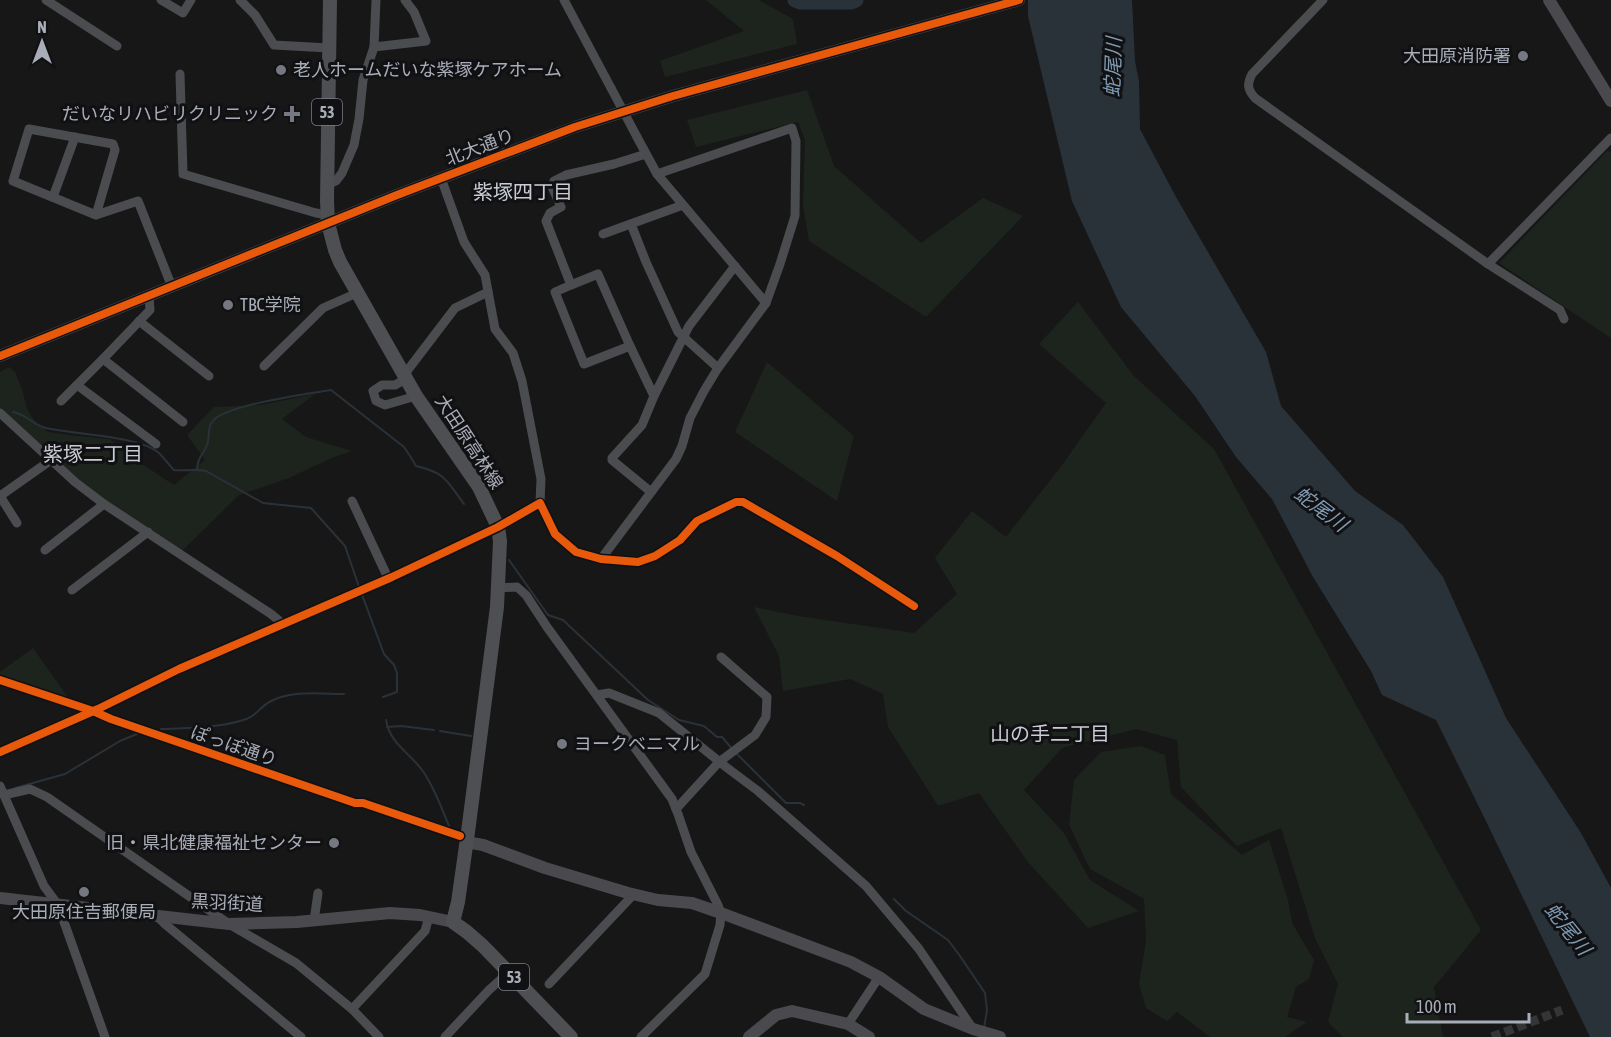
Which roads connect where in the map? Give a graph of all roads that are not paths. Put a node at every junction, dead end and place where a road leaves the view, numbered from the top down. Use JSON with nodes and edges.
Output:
{"nodes":[{"id":1,"x":46,"y":0,"type":"edge"},
{"id":2,"x":161,"y":0,"type":"edge"},
{"id":3,"x":191,"y":0,"type":"edge"},
{"id":4,"x":240,"y":0,"type":"edge"},
{"id":5,"x":330,"y":0,"type":"edge"},
{"id":6,"x":376,"y":0,"type":"edge"},
{"id":7,"x":405,"y":0,"type":"edge"},
{"id":8,"x":564,"y":0,"type":"edge"},
{"id":9,"x":1019,"y":0,"type":"edge"},
{"id":10,"x":1323,"y":0,"type":"edge"},
{"id":11,"x":1549,"y":0,"type":"edge"},
{"id":12,"x":117,"y":46,"type":"dead end"},
{"id":13,"x":374,"y":47,"type":"junction"},
{"id":14,"x":329,"y":48,"type":"junction"},
{"id":15,"x":180,"y":74,"type":"dead end"},
{"id":16,"x":1611,"y":101,"type":"edge"},
{"id":17,"x":75,"y":137,"type":"junction"},
{"id":18,"x":1611,"y":138,"type":"edge"},
{"id":19,"x":646,"y":154,"type":"junction"},
{"id":20,"x":657,"y":174,"type":"junction"},
{"id":21,"x":441,"y":178,"type":"junction"},
{"id":22,"x":327,"y":185,"type":"junction"},
{"id":23,"x":53,"y":197,"type":"junction"},
{"id":24,"x":682,"y":205,"type":"junction"},
{"id":25,"x":96,"y":215,"type":"junction"},
{"id":26,"x":328,"y":219,"type":"junction"},
{"id":27,"x":631,"y":224,"type":"junction"},
{"id":28,"x":603,"y":234,"type":"dead end"},
{"id":29,"x":1488,"y":264,"type":"junction"},
{"id":30,"x":735,"y":266,"type":"junction"},
{"id":31,"x":571,"y":285,"type":"junction"},
{"id":32,"x":172,"y":287,"type":"junction"},
{"id":33,"x":357,"y":292,"type":"junction"},
{"id":34,"x":488,"y":292,"type":"junction"},
{"id":35,"x":149,"y":296,"type":"junction"},
{"id":36,"x":766,"y":303,"type":"junction"},
{"id":37,"x":1564,"y":319,"type":"dead end"},
{"id":38,"x":139,"y":321,"type":"junction"},
{"id":39,"x":683,"y":337,"type":"junction"},
{"id":40,"x":630,"y":346,"type":"junction"},
{"id":41,"x":0,"y":356,"type":"edge"},
{"id":42,"x":103,"y":359,"type":"junction"},
{"id":43,"x":264,"y":366,"type":"dead end"},
{"id":44,"x":718,"y":368,"type":"junction"},
{"id":45,"x":209,"y":376,"type":"dead end"},
{"id":46,"x":405,"y":377,"type":"junction"},
{"id":47,"x":77,"y":385,"type":"junction"},
{"id":48,"x":416,"y":396,"type":"junction"},
{"id":49,"x":654,"y":396,"type":"junction"},
{"id":50,"x":61,"y":401,"type":"dead end"},
{"id":51,"x":0,"y":413,"type":"edge"},
{"id":52,"x":183,"y":422,"type":"dead end"},
{"id":53,"x":156,"y":444,"type":"dead end"},
{"id":54,"x":51,"y":460,"type":"junction"},
{"id":55,"x":651,"y":492,"type":"junction"},
{"id":56,"x":352,"y":501,"type":"dead end"},
{"id":57,"x":540,"y":503,"type":"junction"},
{"id":58,"x":104,"y":504,"type":"junction"},
{"id":59,"x":17,"y":523,"type":"dead end"},
{"id":60,"x":498,"y":527,"type":"junction"},
{"id":61,"x":148,"y":532,"type":"junction"},
{"id":62,"x":45,"y":550,"type":"dead end"},
{"id":63,"x":601,"y":560,"type":"junction"},
{"id":64,"x":388,"y":578,"type":"junction"},
{"id":65,"x":498,"y":588,"type":"junction"},
{"id":66,"x":72,"y":590,"type":"dead end"},
{"id":67,"x":914,"y":606,"type":"dead end"},
{"id":68,"x":283,"y":624,"type":"junction"},
{"id":69,"x":721,"y":657,"type":"dead end"},
{"id":70,"x":597,"y":695,"type":"junction"},
{"id":71,"x":0,"y":752,"type":"edge"},
{"id":72,"x":719,"y":762,"type":"junction"},
{"id":73,"x":2,"y":790,"type":"edge"},
{"id":74,"x":676,"y":808,"type":"junction"},
{"id":75,"x":466,"y":842,"type":"junction"},
{"id":76,"x":318,"y":893,"type":"dead end"},
{"id":77,"x":634,"y":894,"type":"junction"},
{"id":78,"x":0,"y":898,"type":"edge"},
{"id":79,"x":58,"y":905,"type":"junction"},
{"id":80,"x":721,"y":914,"type":"junction"},
{"id":81,"x":158,"y":917,"type":"junction"},
{"id":82,"x":429,"y":917,"type":"junction"},
{"id":83,"x":314,"y":921,"type":"junction"},
{"id":84,"x":453,"y":922,"type":"junction"},
{"id":85,"x":229,"y":924,"type":"junction"},
{"id":86,"x":509,"y":972,"type":"junction"},
{"id":87,"x":879,"y":978,"type":"junction"},
{"id":88,"x":549,"y":984,"type":"dead end"},
{"id":89,"x":352,"y":1009,"type":"junction"},
{"id":90,"x":848,"y":1024,"type":"junction"},
{"id":91,"x":973,"y":1029,"type":"junction"},
{"id":92,"x":105,"y":1037,"type":"edge"},
{"id":93,"x":301,"y":1037,"type":"edge"},
{"id":94,"x":379,"y":1037,"type":"edge"},
{"id":95,"x":445,"y":1037,"type":"edge"},
{"id":96,"x":571,"y":1037,"type":"edge"},
{"id":97,"x":640,"y":1037,"type":"edge"},
{"id":98,"x":749,"y":1037,"type":"edge"},
{"id":99,"x":869,"y":1037,"type":"edge"},
{"id":100,"x":1000,"y":1037,"type":"edge"}],
"edges":[{"from":1,"to":12,"type":"street"},
{"from":2,"to":3,"type":"street"},
{"from":4,"to":14,"type":"street"},
{"from":5,"to":14,"type":"main road","name":"大田原高林線","number":"53"},
{"from":6,"to":13,"type":"street"},
{"from":7,"to":13,"type":"street"},
{"from":8,"to":19,"type":"street","bridge":true},
{"from":9,"to":21,"type":"street","name":"北大通り"},
{"from":10,"to":29,"type":"street"},
{"from":11,"to":16,"type":"street"},
{"from":13,"to":22,"type":"street"},
{"from":14,"to":22,"type":"main road","name":"大田原高林線","number":"53"},
{"from":15,"to":26,"type":"street"},
{"from":17,"to":23,"type":"street"},
{"from":17,"to":23,"type":"street"},
{"from":17,"to":25,"type":"street"},
{"from":18,"to":29,"type":"street"},
{"from":19,"to":20,"type":"street"},
{"from":19,"to":31,"type":"street"},
{"from":20,"to":24,"type":"street"},
{"from":20,"to":36,"type":"street"},
{"from":21,"to":26,"type":"street","name":"北大通り"},
{"from":21,"to":34,"type":"street"},
{"from":22,"to":26,"type":"main road","name":"大田原高林線","number":"53"},
{"from":23,"to":25,"type":"street"},
{"from":24,"to":27,"type":"street"},
{"from":24,"to":30,"type":"street"},
{"from":25,"to":32,"type":"street"},
{"from":26,"to":32,"type":"street","name":"北大通り"},
{"from":26,"to":33,"type":"main road","name":"大田原高林線","number":"53"},
{"from":27,"to":28,"type":"street"},
{"from":27,"to":39,"type":"street"},
{"from":29,"to":37,"type":"street"},
{"from":30,"to":36,"type":"street"},
{"from":30,"to":39,"type":"street"},
{"from":31,"to":40,"type":"street"},
{"from":31,"to":40,"type":"street"},
{"from":32,"to":35,"type":"street","name":"北大通り"},
{"from":33,"to":43,"type":"street"},
{"from":33,"to":46,"type":"main road","name":"大田原高林線","number":"53"},
{"from":34,"to":46,"type":"street"},
{"from":34,"to":57,"type":"street"},
{"from":35,"to":38,"type":"street"},
{"from":35,"to":41,"type":"street","name":"北大通り"},
{"from":36,"to":44,"type":"street"},
{"from":38,"to":42,"type":"street"},
{"from":38,"to":45,"type":"street"},
{"from":39,"to":44,"type":"street"},
{"from":39,"to":49,"type":"street"},
{"from":40,"to":49,"type":"street"},
{"from":42,"to":47,"type":"street"},
{"from":42,"to":52,"type":"street"},
{"from":44,"to":55,"type":"street"},
{"from":46,"to":48,"type":"main road","name":"大田原高林線","number":"53"},
{"from":46,"to":48,"type":"street"},
{"from":47,"to":50,"type":"street"},
{"from":47,"to":53,"type":"street"},
{"from":48,"to":60,"type":"main road","name":"大田原高林線","number":"53"},
{"from":49,"to":55,"type":"street"},
{"from":51,"to":54,"type":"street"},
{"from":54,"to":58,"type":"street"},
{"from":54,"to":59,"type":"street"},
{"from":55,"to":63,"type":"street"},
{"from":56,"to":64,"type":"street"},
{"from":57,"to":60,"type":"street"},
{"from":57,"to":63,"type":"street"},
{"from":58,"to":61,"type":"street"},
{"from":58,"to":62,"type":"street"},
{"from":60,"to":64,"type":"street"},
{"from":60,"to":65,"type":"main road","name":"大田原高林線","number":"53"},
{"from":61,"to":66,"type":"street"},
{"from":61,"to":68,"type":"street"},
{"from":63,"to":67,"type":"street"},
{"from":64,"to":68,"type":"street"},
{"from":65,"to":70,"type":"street"},
{"from":65,"to":75,"type":"main road","name":"大田原高林線","number":"53"},
{"from":68,"to":71,"type":"street"},
{"from":69,"to":72,"type":"street"},
{"from":70,"to":72,"type":"street"},
{"from":70,"to":74,"type":"street"},
{"from":72,"to":74,"type":"street"},
{"from":72,"to":91,"type":"street"},
{"from":73,"to":79,"type":"street"},
{"from":73,"to":85,"type":"street"},
{"from":74,"to":80,"type":"street"},
{"from":75,"to":77,"type":"street"},
{"from":75,"to":84,"type":"main road","name":"大田原高林線","number":"53"},
{"from":76,"to":83,"type":"street"},
{"from":77,"to":80,"type":"street"},
{"from":77,"to":88,"type":"street"},
{"from":78,"to":79,"type":"street","name":"黒羽街道"},
{"from":79,"to":81,"type":"street","name":"黒羽街道"},
{"from":79,"to":92,"type":"street"},
{"from":80,"to":87,"type":"street"},
{"from":80,"to":97,"type":"street"},
{"from":81,"to":85,"type":"street","name":"黒羽街道"},
{"from":81,"to":93,"type":"street"},
{"from":82,"to":83,"type":"street","name":"黒羽街道"},
{"from":82,"to":84,"type":"street","name":"黒羽街道"},
{"from":82,"to":89,"type":"street"},
{"from":83,"to":85,"type":"street","name":"黒羽街道"},
{"from":84,"to":86,"type":"main road","number":"53"},
{"from":85,"to":89,"type":"street"},
{"from":86,"to":95,"type":"street"},
{"from":86,"to":96,"type":"main road","number":"53"},
{"from":87,"to":90,"type":"street"},
{"from":87,"to":91,"type":"street"},
{"from":89,"to":94,"type":"street"},
{"from":90,"to":98,"type":"street"},
{"from":90,"to":99,"type":"street"},
{"from":91,"to":100,"type":"street"}]}
